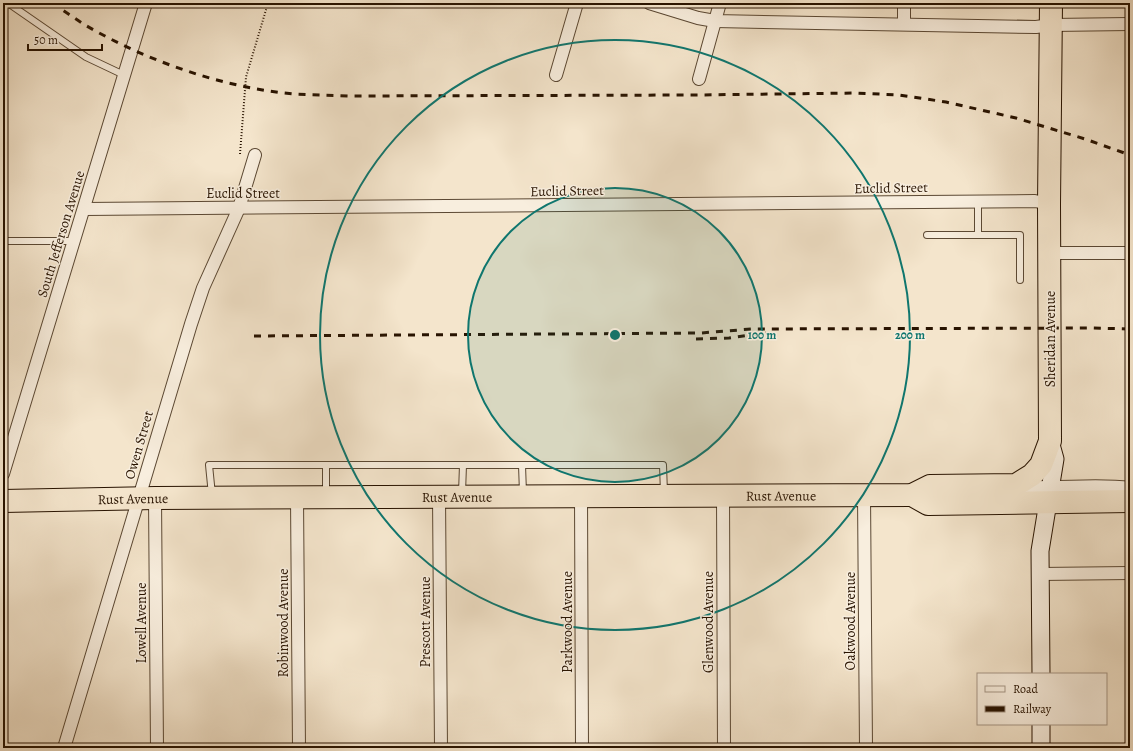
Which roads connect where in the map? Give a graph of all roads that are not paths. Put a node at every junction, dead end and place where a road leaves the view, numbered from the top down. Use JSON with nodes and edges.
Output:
{"nodes":[{"id":1,"x":8,"y":3,"type":"edge"},
{"id":2,"x":146,"y":3,"type":"edge"},
{"id":3,"x":577,"y":3,"type":"edge"},
{"id":4,"x":649,"y":3,"type":"edge"},
{"id":5,"x":720,"y":3,"type":"edge"},
{"id":6,"x":904,"y":3,"type":"edge"},
{"id":7,"x":1051,"y":3,"type":"edge"},
{"id":8,"x":715,"y":21,"type":"junction"},
{"id":9,"x":904,"y":24,"type":"junction"},
{"id":10,"x":1130,"y":24,"type":"edge"},
{"id":11,"x":1051,"y":25,"type":"junction"},
{"id":12,"x":124,"y":75,"type":"junction"},
{"id":13,"x":556,"y":75,"type":"dead end"},
{"id":14,"x":699,"y":79,"type":"dead end"},
{"id":15,"x":255,"y":155,"type":"dead end"},
{"id":16,"x":978,"y":202,"type":"junction"},
{"id":17,"x":1049,"y":204,"type":"junction"},
{"id":18,"x":239,"y":208,"type":"junction"},
{"id":19,"x":84,"y":209,"type":"junction"},
{"id":20,"x":927,"y":235,"type":"dead end"},
{"id":21,"x":978,"y":235,"type":"junction"},
{"id":22,"x":3,"y":241,"type":"edge"},
{"id":23,"x":75,"y":241,"type":"junction"},
{"id":24,"x":1050,"y":253,"type":"junction"},
{"id":25,"x":1130,"y":253,"type":"edge"},
{"id":26,"x":1020,"y":280,"type":"dead end"},
{"id":27,"x":1050,"y":442,"type":"junction"},
{"id":28,"x":326,"y":465,"type":"junction"},
{"id":29,"x":463,"y":465,"type":"junction"},
{"id":30,"x":522,"y":465,"type":"junction"},
{"id":31,"x":3,"y":474,"type":"edge"},
{"id":32,"x":1016,"y":485,"type":"junction"},
{"id":33,"x":1130,"y":488,"type":"edge"},
{"id":34,"x":723,"y":495,"type":"junction"},
{"id":35,"x":864,"y":495,"type":"junction"},
{"id":36,"x":912,"y":495,"type":"junction"},
{"id":37,"x":1050,"y":495,"type":"junction"},
{"id":38,"x":439,"y":496,"type":"junction"},
{"id":39,"x":462,"y":496,"type":"junction"},
{"id":40,"x":581,"y":496,"type":"junction"},
{"id":41,"x":664,"y":496,"type":"junction"},
{"id":42,"x":523,"y":497,"type":"junction"},
{"id":43,"x":147,"y":498,"type":"junction"},
{"id":44,"x":212,"y":498,"type":"junction"},
{"id":45,"x":297,"y":498,"type":"junction"},
{"id":46,"x":327,"y":498,"type":"junction"},
{"id":47,"x":3,"y":501,"type":"edge"},
{"id":48,"x":1130,"y":501,"type":"edge"},
{"id":49,"x":1130,"y":572,"type":"edge"},
{"id":50,"x":1040,"y":574,"type":"junction"},
{"id":51,"x":1041,"y":673,"type":"edge"},
{"id":52,"x":1041,"y":725,"type":"edge"},
{"id":53,"x":64,"y":748,"type":"edge"},
{"id":54,"x":157,"y":748,"type":"edge"},
{"id":55,"x":299,"y":748,"type":"edge"},
{"id":56,"x":441,"y":748,"type":"edge"},
{"id":57,"x":582,"y":748,"type":"edge"},
{"id":58,"x":724,"y":748,"type":"edge"},
{"id":59,"x":866,"y":748,"type":"edge"},
{"id":60,"x":1041,"y":748,"type":"edge"}],
"edges":[{"from":1,"to":12,"type":"lane"},
{"from":2,"to":12,"type":"street","name":"South Jefferson Avenue"},
{"from":3,"to":13,"type":"street"},
{"from":4,"to":8,"type":"street"},
{"from":5,"to":8,"type":"street"},
{"from":6,"to":9,"type":"street"},
{"from":7,"to":11,"type":"highway","name":"Sheridan Avenue"},
{"from":8,"to":9,"type":"street"},
{"from":8,"to":14,"type":"street"},
{"from":9,"to":11,"type":"street"},
{"from":10,"to":11,"type":"street"},
{"from":11,"to":17,"type":"highway","name":"Sheridan Avenue"},
{"from":12,"to":19,"type":"street","name":"South Jefferson Avenue"},
{"from":15,"to":18,"type":"street","name":"Owen Street"},
{"from":16,"to":17,"type":"street","name":"Euclid Street"},
{"from":16,"to":18,"type":"street","name":"Euclid Street"},
{"from":16,"to":21,"type":"lane"},
{"from":17,"to":24,"type":"highway","name":"Sheridan Avenue"},
{"from":18,"to":19,"type":"street","name":"Euclid Street"},
{"from":18,"to":43,"type":"street","name":"Owen Street"},
{"from":19,"to":23,"type":"street","name":"South Jefferson Avenue"},
{"from":20,"to":21,"type":"lane"},
{"from":21,"to":26,"type":"lane"},
{"from":22,"to":23,"type":"lane"},
{"from":23,"to":31,"type":"street","name":"South Jefferson Avenue"},
{"from":24,"to":25,"type":"street"},
{"from":24,"to":27,"type":"highway","name":"Sheridan Avenue"},
{"from":27,"to":32,"type":"highway"},
{"from":27,"to":37,"type":"street","name":"Sheridan Avenue"},
{"from":28,"to":29,"type":"lane"},
{"from":28,"to":44,"type":"lane"},
{"from":28,"to":46,"type":"lane"},
{"from":29,"to":30,"type":"lane"},
{"from":29,"to":39,"type":"lane"},
{"from":30,"to":41,"type":"lane"},
{"from":30,"to":42,"type":"lane"},
{"from":32,"to":36,"type":"highway","name":"Rust Avenue"},
{"from":32,"to":37,"type":"street","name":"Rust Avenue"},
{"from":33,"to":37,"type":"street","name":"Rust Avenue"},
{"from":34,"to":35,"type":"highway","name":"Rust Avenue"},
{"from":34,"to":41,"type":"highway","name":"Rust Avenue"},
{"from":34,"to":58,"type":"street","name":"Glenwood Avenue"},
{"from":35,"to":36,"type":"highway","name":"Rust Avenue"},
{"from":35,"to":59,"type":"street","name":"Oakwood Avenue"},
{"from":36,"to":37,"type":"highway","name":"Rust Avenue"},
{"from":37,"to":48,"type":"highway","name":"Rust Avenue"},
{"from":37,"to":50,"type":"street","name":"Sheridan Avenue"},
{"from":38,"to":39,"type":"highway","name":"Rust Avenue"},
{"from":38,"to":46,"type":"highway","name":"Rust Avenue"},
{"from":38,"to":56,"type":"street","name":"Prescott Avenue"},
{"from":39,"to":42,"type":"highway","name":"Rust Avenue"},
{"from":40,"to":41,"type":"highway","name":"Rust Avenue"},
{"from":40,"to":42,"type":"highway","name":"Rust Avenue"},
{"from":40,"to":57,"type":"street","name":"Parkwood Avenue"},
{"from":43,"to":44,"type":"highway","name":"Rust Avenue"},
{"from":43,"to":47,"type":"highway","name":"Rust Avenue"},
{"from":43,"to":53,"type":"street","name":"Owen Street"},
{"from":43,"to":54,"type":"street","name":"Lowell Avenue"},
{"from":44,"to":45,"type":"highway","name":"Rust Avenue"},
{"from":45,"to":46,"type":"highway","name":"Rust Avenue"},
{"from":45,"to":55,"type":"street","name":"Robinwood Avenue"},
{"from":49,"to":50,"type":"street"},
{"from":50,"to":51,"type":"street","name":"Sheridan Avenue"},
{"from":52,"to":60,"type":"street"}]}
